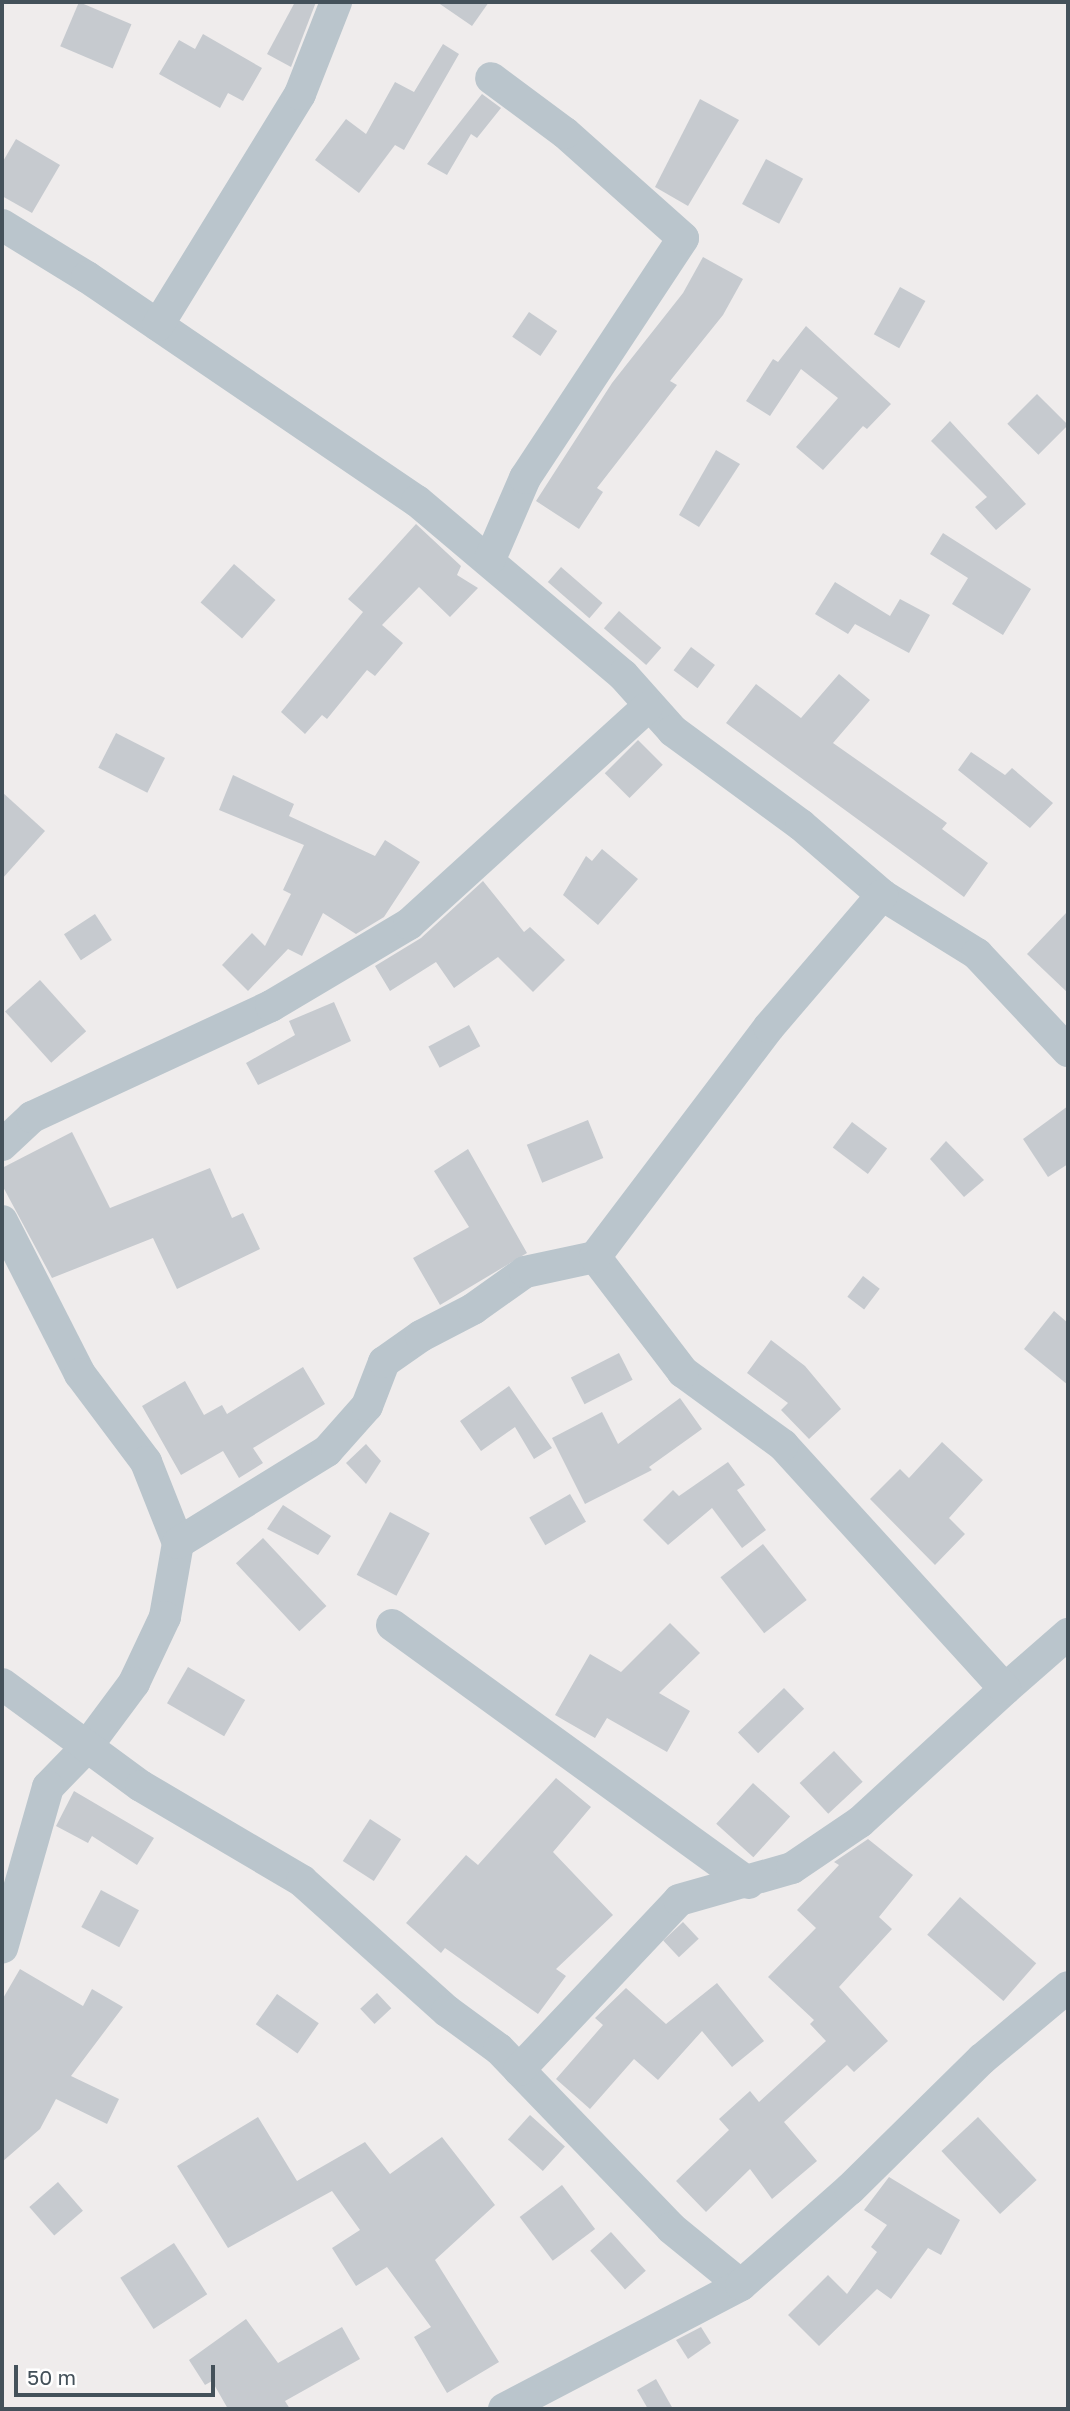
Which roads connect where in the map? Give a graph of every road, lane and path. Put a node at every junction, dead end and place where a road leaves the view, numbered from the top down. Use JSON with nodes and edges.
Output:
{"nodes":[{"id":1,"x":336,"y":2,"type":"edge"},
{"id":2,"x":491,"y":78,"type":"dead end"},
{"id":3,"x":2,"y":225,"type":"edge"},
{"id":4,"x":158,"y":326,"type":"junction"},
{"id":5,"x":490,"y":559,"type":"junction"},
{"id":6,"x":646,"y":708,"type":"junction"},
{"id":7,"x":881,"y":895,"type":"junction"},
{"id":8,"x":1068,"y":1051,"type":"edge"},
{"id":9,"x":2,"y":1145,"type":"edge"},
{"id":10,"x":2,"y":1221,"type":"edge"},
{"id":11,"x":595,"y":1257,"type":"junction"},
{"id":12,"x":178,"y":1543,"type":"junction"},
{"id":13,"x":392,"y":1625,"type":"dead end"},
{"id":14,"x":1068,"y":1634,"type":"edge"},
{"id":15,"x":2,"y":1684,"type":"edge"},
{"id":16,"x":1005,"y":1689,"type":"junction"},
{"id":17,"x":85,"y":1749,"type":"junction"},
{"id":18,"x":748,"y":1883,"type":"junction"},
{"id":19,"x":2,"y":1948,"type":"edge"},
{"id":20,"x":1068,"y":1987,"type":"edge"},
{"id":21,"x":519,"y":2070,"type":"junction"},
{"id":22,"x":741,"y":2285,"type":"junction"},
{"id":23,"x":504,"y":2409,"type":"edge"}],
"edges":[{"from":1,"to":4,"type":"street"},
{"from":2,"to":5,"type":"street"},
{"from":3,"to":4,"type":"street"},
{"from":4,"to":5,"type":"street"},
{"from":5,"to":6,"type":"street"},
{"from":6,"to":7,"type":"street"},
{"from":6,"to":9,"type":"street"},
{"from":7,"to":8,"type":"street"},
{"from":7,"to":11,"type":"street"},
{"from":10,"to":12,"type":"street"},
{"from":11,"to":12,"type":"street"},
{"from":11,"to":16,"type":"street"},
{"from":12,"to":17,"type":"street"},
{"from":13,"to":18,"type":"street"},
{"from":14,"to":16,"type":"street"},
{"from":15,"to":17,"type":"street"},
{"from":16,"to":18,"type":"street"},
{"from":17,"to":19,"type":"street"},
{"from":17,"to":21,"type":"street"},
{"from":18,"to":21,"type":"street"},
{"from":20,"to":22,"type":"street"},
{"from":21,"to":22,"type":"street"},
{"from":22,"to":23,"type":"street"}]}
